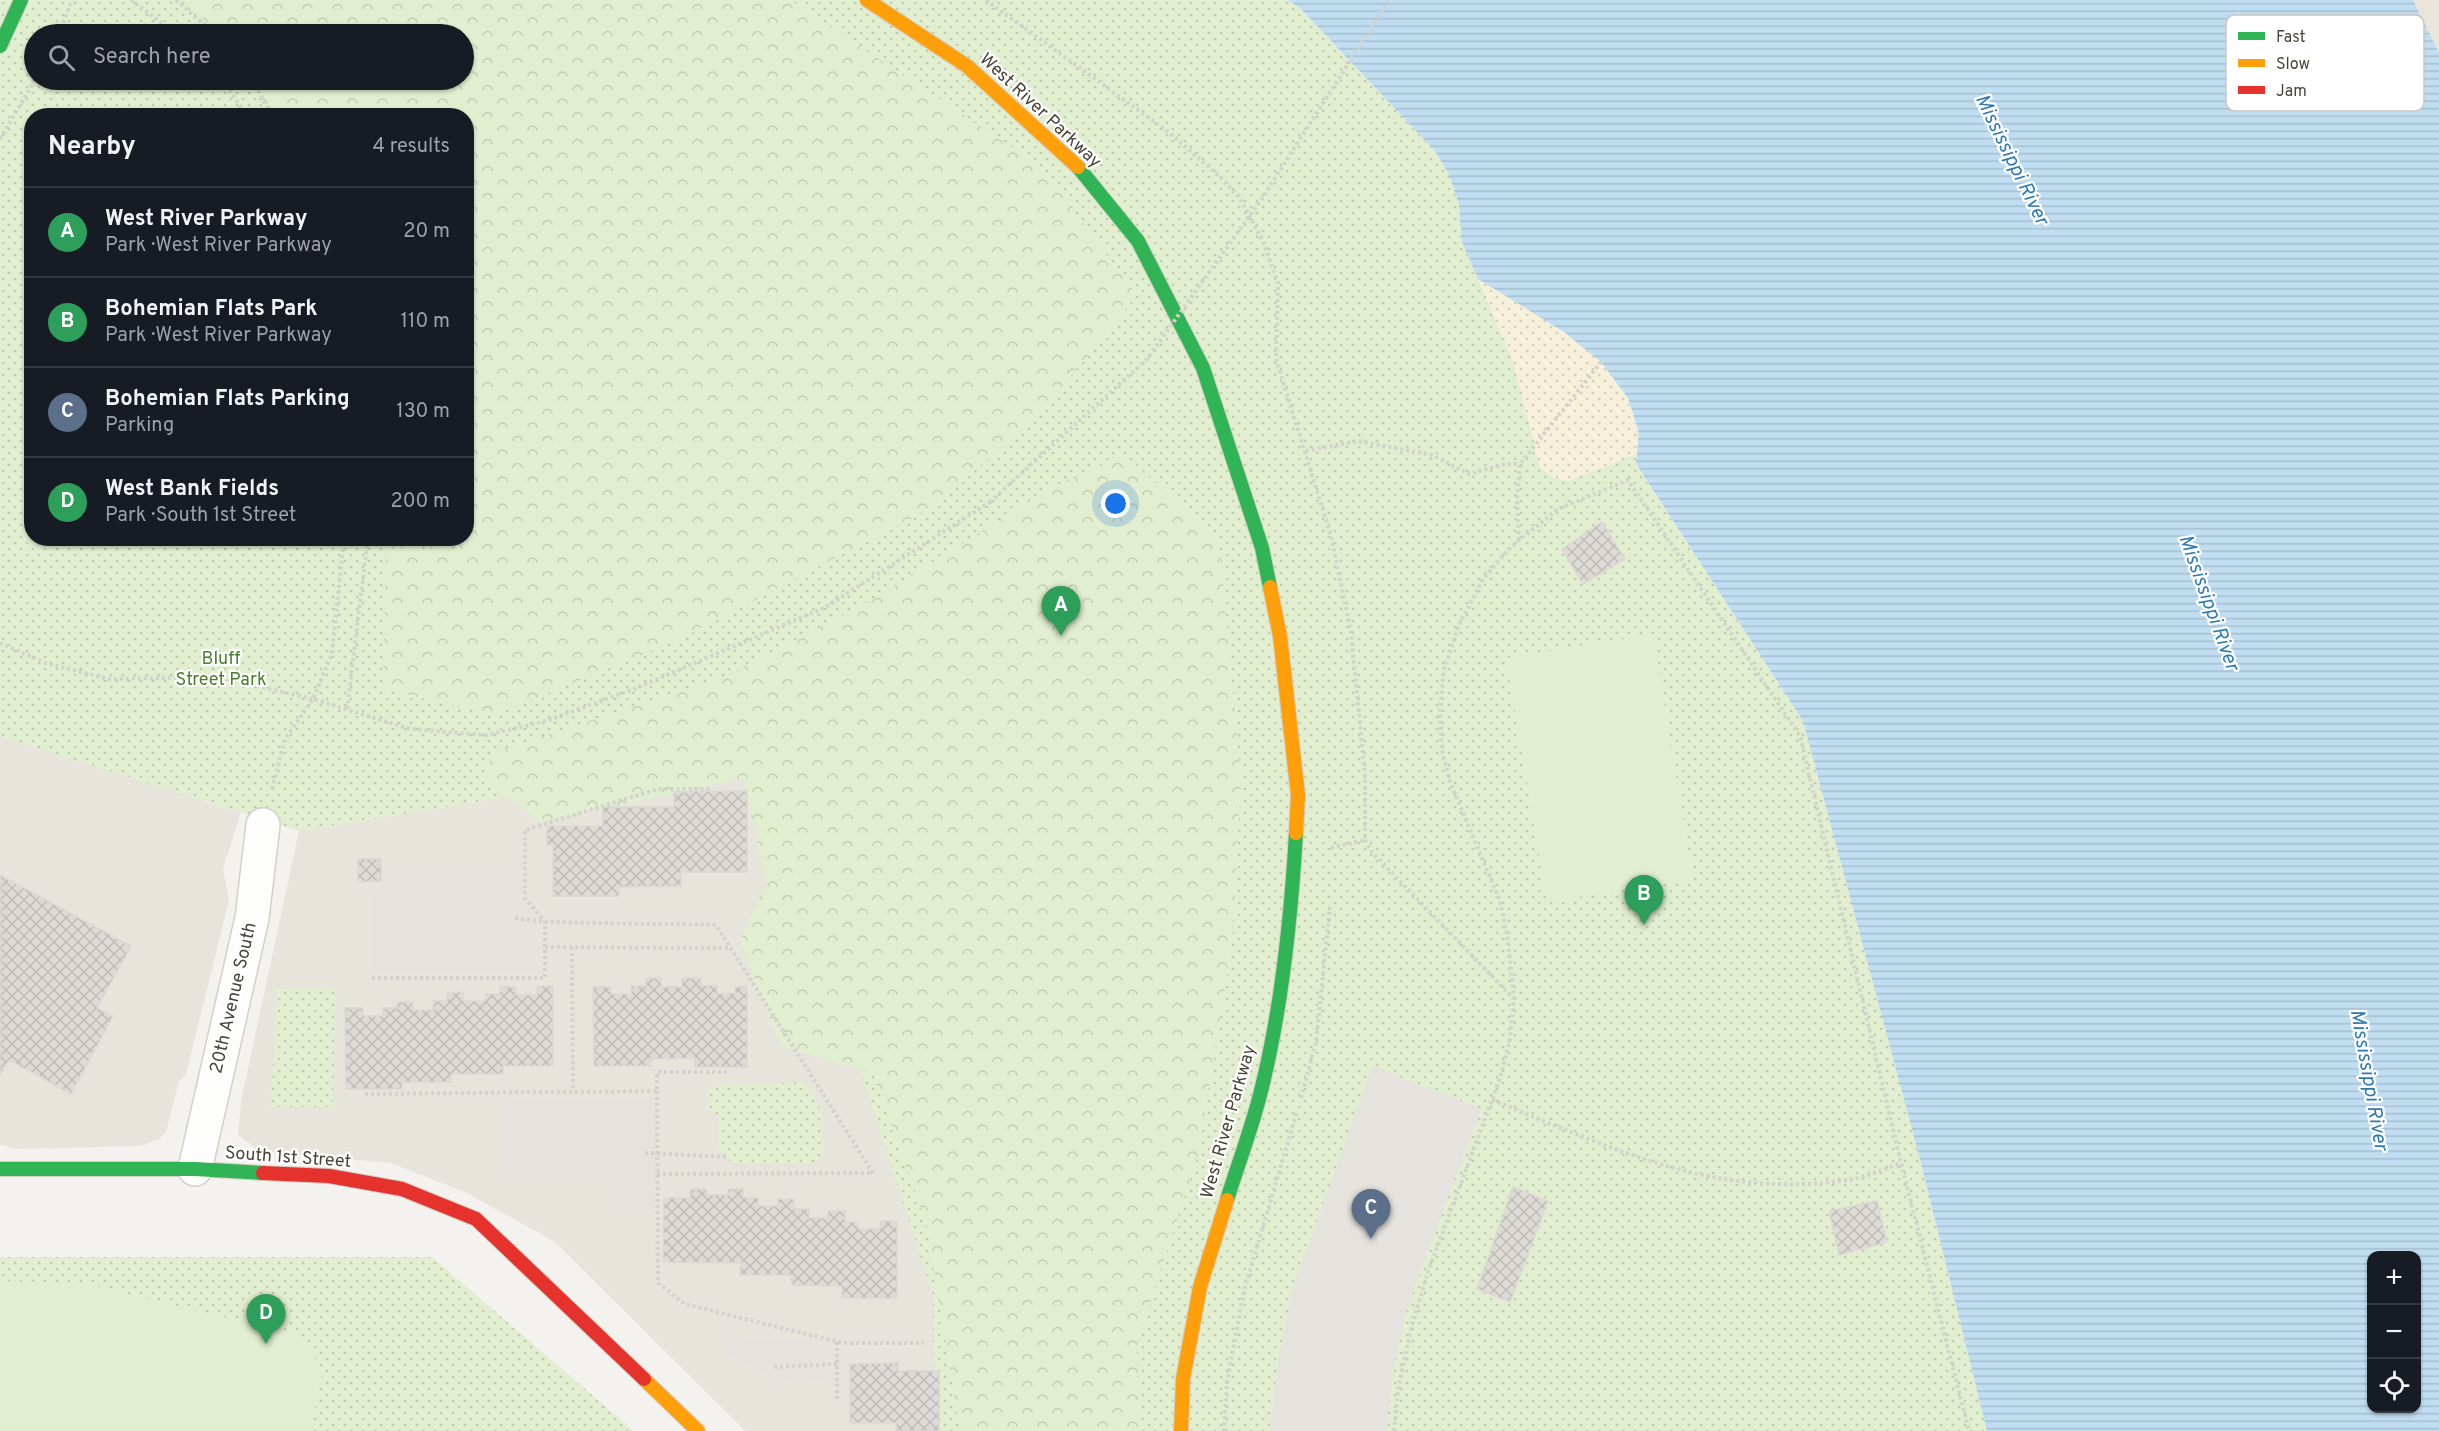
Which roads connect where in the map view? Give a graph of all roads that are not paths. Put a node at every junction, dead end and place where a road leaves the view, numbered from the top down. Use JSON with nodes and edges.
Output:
{"nodes":[{"id":1,"x":21,"y":0,"type":"edge"},
{"id":2,"x":867,"y":0,"type":"edge"},
{"id":3,"x":0,"y":46,"type":"edge"},
{"id":4,"x":263,"y":825,"type":"road end"},
{"id":5,"x":0,"y":1169,"type":"edge"},
{"id":6,"x":195,"y":1169,"type":"junction"},
{"id":7,"x":698,"y":1431,"type":"edge"},
{"id":8,"x":1181,"y":1431,"type":"edge"}],
"edges":[{"from":1,"to":3,"type":"street"},
{"from":2,"to":8,"type":"street","name":"West River Parkway"},
{"from":4,"to":6,"type":"street","name":"20th Avenue South"},
{"from":5,"to":6,"type":"street","name":"South 1st Street"},
{"from":6,"to":7,"type":"street","name":"South 1st Street"}]}
